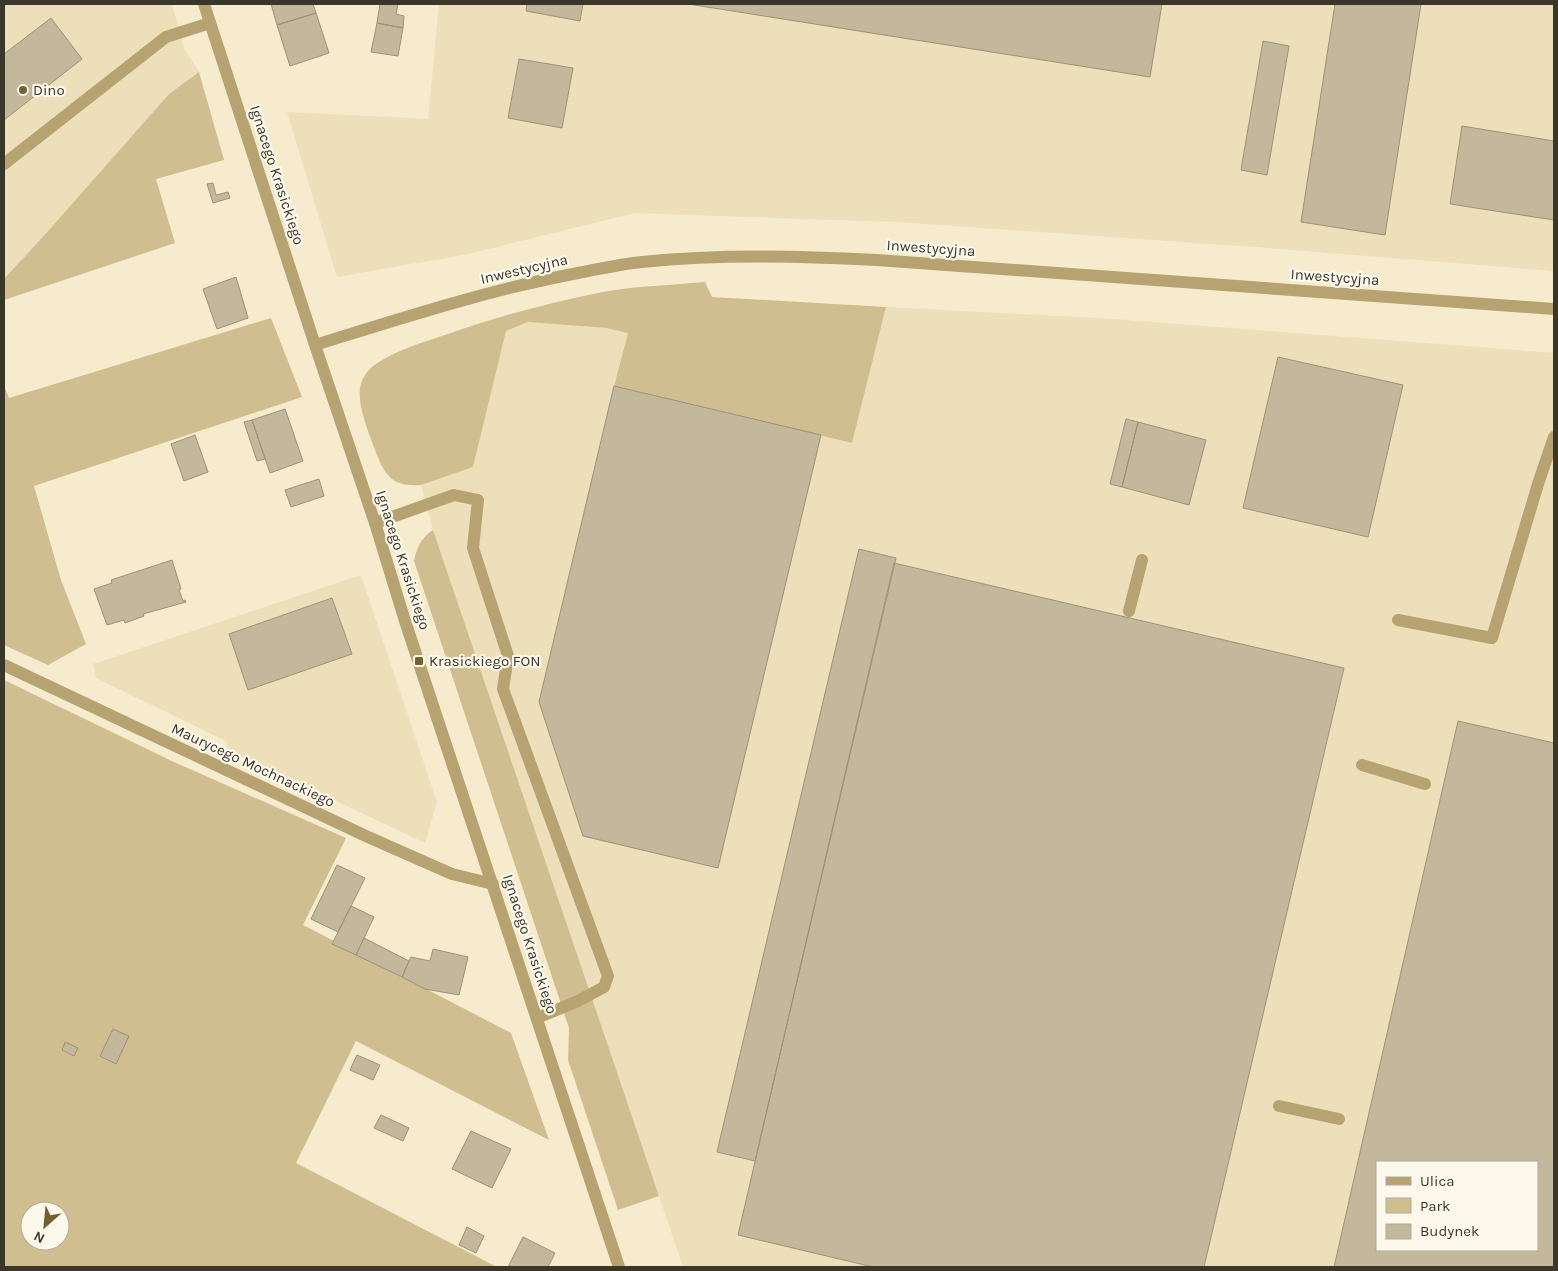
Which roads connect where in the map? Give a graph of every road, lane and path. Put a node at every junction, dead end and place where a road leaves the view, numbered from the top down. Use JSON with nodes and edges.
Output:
{"nodes":[{"id":1,"x":204,"y":4,"type":"edge"},
{"id":2,"x":210,"y":23,"type":"junction"},
{"id":3,"x":4,"y":164,"type":"edge"},
{"id":4,"x":1554,"y":309,"type":"edge"},
{"id":5,"x":315,"y":344,"type":"junction"},
{"id":6,"x":1554,"y":436,"type":"edge"},
{"id":7,"x":375,"y":522,"type":"junction"},
{"id":8,"x":1142,"y":560,"type":"dead end"},
{"id":9,"x":1130,"y":611,"type":"dead end"},
{"id":10,"x":1398,"y":620,"type":"dead end"},
{"id":11,"x":4,"y":666,"type":"edge"},
{"id":12,"x":1362,"y":765,"type":"dead end"},
{"id":13,"x":1425,"y":784,"type":"dead end"},
{"id":14,"x":493,"y":884,"type":"junction"},
{"id":15,"x":537,"y":1018,"type":"junction"},
{"id":16,"x":1279,"y":1106,"type":"dead end"},
{"id":17,"x":1339,"y":1119,"type":"dead end"},
{"id":18,"x":618,"y":1267,"type":"edge"}],
"edges":[{"from":1,"to":2,"type":"street","name":"Ignacego Krasickiego"},
{"from":2,"to":3,"type":"street"},
{"from":2,"to":5,"type":"street","name":"Ignacego Krasickiego"},
{"from":4,"to":5,"type":"street","name":"Inwestycyjna"},
{"from":5,"to":7,"type":"street","name":"Ignacego Krasickiego"},
{"from":6,"to":10,"type":"street"},
{"from":7,"to":14,"type":"street","name":"Ignacego Krasickiego"},
{"from":7,"to":15,"type":"street"},
{"from":8,"to":9,"type":"street"},
{"from":11,"to":14,"type":"street","name":"Maurycego Mochnackiego"},
{"from":12,"to":13,"type":"street"},
{"from":14,"to":15,"type":"street","name":"Ignacego Krasickiego"},
{"from":15,"to":18,"type":"street","name":"Ignacego Krasickiego"},
{"from":16,"to":17,"type":"street"}]}
